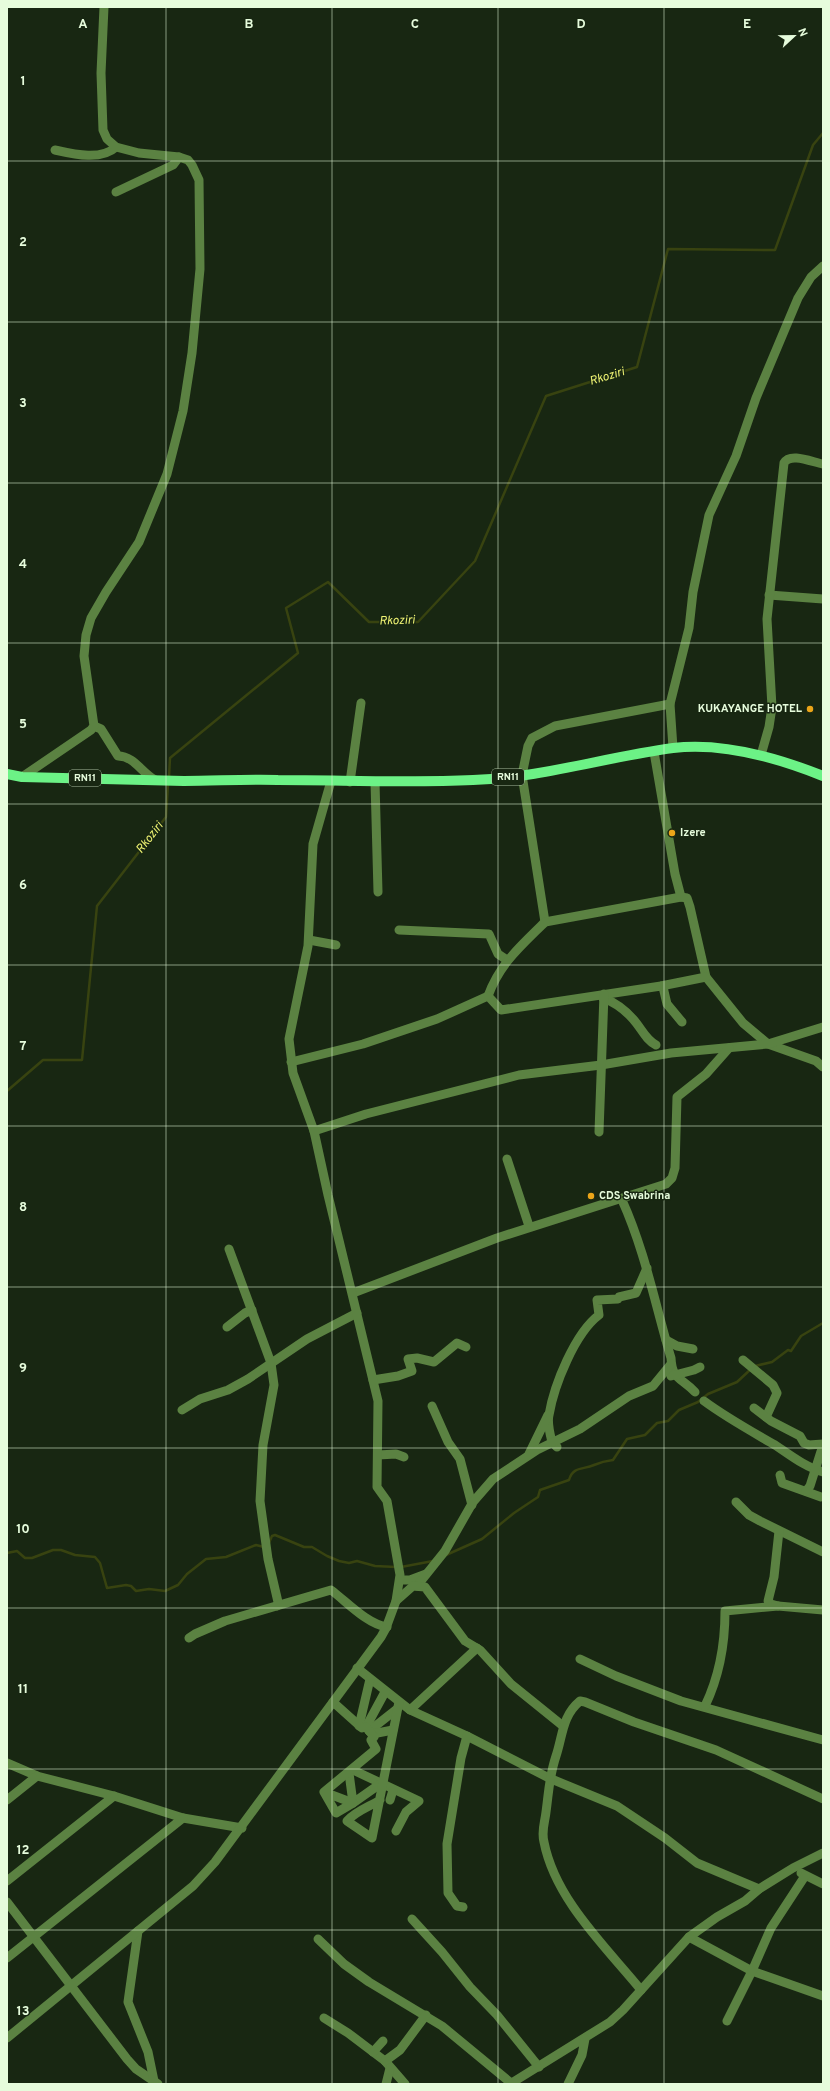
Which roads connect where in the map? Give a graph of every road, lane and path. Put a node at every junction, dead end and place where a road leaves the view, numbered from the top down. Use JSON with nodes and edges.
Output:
{"nodes":[{"id":1,"x":104,"y":7,"type":"edge"},
{"id":2,"x":116,"y":147,"type":"junction"},
{"id":3,"x":55,"y":150,"type":"dead end"},
{"id":4,"x":179,"y":157,"type":"junction"},
{"id":5,"x":116,"y":192,"type":"dead end"},
{"id":6,"x":823,"y":266,"type":"edge"},
{"id":7,"x":823,"y":464,"type":"edge"},
{"id":8,"x":769,"y":595,"type":"junction"},
{"id":9,"x":823,"y":599,"type":"edge"},
{"id":10,"x":361,"y":703,"type":"dead end"},
{"id":11,"x":670,"y":704,"type":"junction"},
{"id":12,"x":94,"y":726,"type":"junction"},
{"id":13,"x":673,"y":748,"type":"junction"},
{"id":14,"x":654,"y":752,"type":"junction"},
{"id":15,"x":761,"y":754,"type":"junction"},
{"id":16,"x":7,"y":774,"type":"edge"},
{"id":17,"x":522,"y":775,"type":"junction"},
{"id":18,"x":823,"y":776,"type":"edge"},
{"id":19,"x":22,"y":777,"type":"junction"},
{"id":20,"x":159,"y":780,"type":"junction"},
{"id":21,"x":332,"y":781,"type":"junction"},
{"id":22,"x":350,"y":782,"type":"junction"},
{"id":23,"x":375,"y":782,"type":"junction"},
{"id":24,"x":378,"y":892,"type":"dead end"},
{"id":25,"x":681,"y":896,"type":"junction"},
{"id":26,"x":545,"y":922,"type":"junction"},
{"id":27,"x":399,"y":930,"type":"dead end"},
{"id":28,"x":309,"y":940,"type":"junction"},
{"id":29,"x":336,"y":945,"type":"dead end"},
{"id":30,"x":507,"y":960,"type":"junction"},
{"id":31,"x":706,"y":977,"type":"junction"},
{"id":32,"x":661,"y":986,"type":"junction"},
{"id":33,"x":488,"y":996,"type":"junction"},
{"id":34,"x":603,"y":996,"type":"junction"},
{"id":35,"x":682,"y":1022,"type":"dead end"},
{"id":36,"x":823,"y":1027,"type":"edge"},
{"id":37,"x":768,"y":1044,"type":"junction"},
{"id":38,"x":656,"y":1045,"type":"dead end"},
{"id":39,"x":729,"y":1048,"type":"junction"},
{"id":40,"x":291,"y":1062,"type":"junction"},
{"id":41,"x":600,"y":1065,"type":"junction"},
{"id":42,"x":823,"y":1067,"type":"edge"},
{"id":43,"x":314,"y":1131,"type":"junction"},
{"id":44,"x":599,"y":1132,"type":"dead end"},
{"id":45,"x":508,"y":1160,"type":"dead end"},
{"id":46,"x":622,"y":1200,"type":"junction"},
{"id":47,"x":529,"y":1226,"type":"junction"},
{"id":48,"x":228,"y":1249,"type":"dead end"},
{"id":49,"x":647,"y":1268,"type":"junction"},
{"id":50,"x":353,"y":1293,"type":"junction"},
{"id":51,"x":636,"y":1293,"type":"junction"},
{"id":52,"x":653,"y":1294,"type":"junction"},
{"id":53,"x":252,"y":1310,"type":"junction"},
{"id":54,"x":357,"y":1314,"type":"junction"},
{"id":55,"x":227,"y":1327,"type":"dead end"},
{"id":56,"x":666,"y":1340,"type":"junction"},
{"id":57,"x":466,"y":1347,"type":"dead end"},
{"id":58,"x":693,"y":1349,"type":"dead end"},
{"id":59,"x":743,"y":1360,"type":"dead end"},
{"id":60,"x":271,"y":1362,"type":"junction"},
{"id":61,"x":671,"y":1364,"type":"junction"},
{"id":62,"x":700,"y":1367,"type":"dead end"},
{"id":63,"x":661,"y":1376,"type":"junction"},
{"id":64,"x":674,"y":1376,"type":"junction"},
{"id":65,"x":373,"y":1380,"type":"junction"},
{"id":66,"x":695,"y":1392,"type":"dead end"},
{"id":67,"x":704,"y":1401,"type":"dead end"},
{"id":68,"x":432,"y":1406,"type":"dead end"},
{"id":69,"x":754,"y":1408,"type":"dead end"},
{"id":70,"x":182,"y":1410,"type":"dead end"},
{"id":71,"x":548,"y":1415,"type":"junction"},
{"id":72,"x":766,"y":1417,"type":"junction"},
{"id":73,"x":555,"y":1444,"type":"junction"},
{"id":74,"x":823,"y":1444,"type":"edge"},
{"id":75,"x":378,"y":1455,"type":"junction"},
{"id":76,"x":532,"y":1455,"type":"junction"},
{"id":77,"x":404,"y":1457,"type":"dead end"},
{"id":78,"x":819,"y":1471,"type":"edge"},
{"id":79,"x":780,"y":1475,"type":"dead end"},
{"id":80,"x":806,"y":1491,"type":"junction"},
{"id":81,"x":821,"y":1497,"type":"dead end"},
{"id":82,"x":736,"y":1502,"type":"dead end"},
{"id":83,"x":472,"y":1505,"type":"junction"},
{"id":84,"x":779,"y":1531,"type":"junction"},
{"id":85,"x":823,"y":1552,"type":"edge"},
{"id":86,"x":426,"y":1574,"type":"junction"},
{"id":87,"x":400,"y":1580,"type":"junction"},
{"id":88,"x":417,"y":1586,"type":"junction"},
{"id":89,"x":396,"y":1601,"type":"junction"},
{"id":90,"x":277,"y":1606,"type":"junction"},
{"id":91,"x":778,"y":1606,"type":"junction"},
{"id":92,"x":823,"y":1610,"type":"edge"},
{"id":93,"x":387,"y":1627,"type":"junction"},
{"id":94,"x":189,"y":1638,"type":"dead end"},
{"id":95,"x":477,"y":1648,"type":"junction"},
{"id":96,"x":580,"y":1660,"type":"dead end"},
{"id":97,"x":357,"y":1668,"type":"junction"},
{"id":98,"x":370,"y":1679,"type":"junction"},
{"id":99,"x":385,"y":1692,"type":"junction"},
{"id":100,"x":333,"y":1702,"type":"junction"},
{"id":101,"x":398,"y":1706,"type":"junction"},
{"id":102,"x":705,"y":1706,"type":"junction"},
{"id":103,"x":410,"y":1710,"type":"junction"},
{"id":104,"x":563,"y":1726,"type":"junction"},
{"id":105,"x":367,"y":1730,"type":"junction"},
{"id":106,"x":393,"y":1730,"type":"junction"},
{"id":107,"x":467,"y":1736,"type":"junction"},
{"id":108,"x":823,"y":1740,"type":"edge"},
{"id":109,"x":391,"y":1742,"type":"junction"},
{"id":110,"x":374,"y":1745,"type":"junction"},
{"id":111,"x":7,"y":1763,"type":"edge"},
{"id":112,"x":351,"y":1771,"type":"junction"},
{"id":113,"x":37,"y":1776,"type":"junction"},
{"id":114,"x":549,"y":1778,"type":"junction"},
{"id":115,"x":338,"y":1781,"type":"junction"},
{"id":116,"x":382,"y":1785,"type":"junction"},
{"id":117,"x":324,"y":1792,"type":"junction"},
{"id":118,"x":114,"y":1796,"type":"junction"},
{"id":119,"x":823,"y":1799,"type":"edge"},
{"id":120,"x":7,"y":1800,"type":"edge"},
{"id":121,"x":380,"y":1800,"type":"dead end"},
{"id":122,"x":353,"y":1802,"type":"junction"},
{"id":123,"x":183,"y":1818,"type":"junction"},
{"id":124,"x":242,"y":1828,"type":"junction"},
{"id":125,"x":396,"y":1831,"type":"dead end"},
{"id":126,"x":823,"y":1853,"type":"edge"},
{"id":127,"x":793,"y":1868,"type":"junction"},
{"id":128,"x":805,"y":1876,"type":"junction"},
{"id":129,"x":7,"y":1880,"type":"edge"},
{"id":130,"x":823,"y":1884,"type":"edge"},
{"id":131,"x":759,"y":1889,"type":"junction"},
{"id":132,"x":7,"y":1902,"type":"edge"},
{"id":133,"x":463,"y":1907,"type":"dead end"},
{"id":134,"x":412,"y":1919,"type":"dead end"},
{"id":135,"x":138,"y":1931,"type":"junction"},
{"id":136,"x":35,"y":1936,"type":"junction"},
{"id":137,"x":689,"y":1937,"type":"junction"},
{"id":138,"x":318,"y":1940,"type":"dead end"},
{"id":139,"x":7,"y":1958,"type":"edge"},
{"id":140,"x":752,"y":1971,"type":"junction"},
{"id":141,"x":71,"y":1986,"type":"junction"},
{"id":142,"x":641,"y":1990,"type":"junction"},
{"id":143,"x":823,"y":1996,"type":"edge"},
{"id":144,"x":426,"y":2016,"type":"junction"},
{"id":145,"x":324,"y":2018,"type":"dead end"},
{"id":146,"x":727,"y":2021,"type":"dead end"},
{"id":147,"x":7,"y":2038,"type":"edge"},
{"id":148,"x":585,"y":2039,"type":"junction"},
{"id":149,"x":383,"y":2041,"type":"dead end"},
{"id":150,"x":373,"y":2052,"type":"junction"},
{"id":151,"x":388,"y":2064,"type":"junction"},
{"id":152,"x":539,"y":2067,"type":"junction"},
{"id":153,"x":156,"y":2083,"type":"edge"},
{"id":154,"x":386,"y":2084,"type":"edge"},
{"id":155,"x":404,"y":2084,"type":"edge"},
{"id":156,"x":511,"y":2084,"type":"edge"},
{"id":157,"x":568,"y":2084,"type":"edge"}],
"edges":[{"from":1,"to":2,"type":"street"},
{"from":2,"to":3,"type":"street"},
{"from":2,"to":4,"type":"street"},
{"from":4,"to":5,"type":"street"},
{"from":4,"to":12,"type":"street"},
{"from":6,"to":11,"type":"street"},
{"from":7,"to":8,"type":"street"},
{"from":8,"to":9,"type":"street"},
{"from":8,"to":15,"type":"street"},
{"from":10,"to":22,"type":"street"},
{"from":11,"to":13,"type":"street"},
{"from":11,"to":17,"type":"street"},
{"from":12,"to":19,"type":"street"},
{"from":12,"to":20,"type":"street"},
{"from":13,"to":14,"type":"main road","number":"RN11"},
{"from":13,"to":15,"type":"main road","number":"RN11"},
{"from":14,"to":17,"type":"main road","number":"RN11"},
{"from":14,"to":25,"type":"street"},
{"from":15,"to":18,"type":"main road","number":"RN11"},
{"from":16,"to":19,"type":"main road","number":"RN11"},
{"from":17,"to":23,"type":"main road","number":"RN11"},
{"from":17,"to":26,"type":"street"},
{"from":19,"to":20,"type":"main road","number":"RN11"},
{"from":20,"to":21,"type":"main road","number":"RN11"},
{"from":21,"to":22,"type":"main road","number":"RN11"},
{"from":21,"to":28,"type":"street"},
{"from":22,"to":23,"type":"main road","number":"RN11"},
{"from":23,"to":24,"type":"street"},
{"from":25,"to":26,"type":"street"},
{"from":25,"to":31,"type":"street"},
{"from":26,"to":30,"type":"street"},
{"from":27,"to":30,"type":"street"},
{"from":28,"to":29,"type":"street"},
{"from":28,"to":40,"type":"street"},
{"from":30,"to":33,"type":"street"},
{"from":31,"to":32,"type":"street"},
{"from":31,"to":37,"type":"street"},
{"from":32,"to":34,"type":"street"},
{"from":32,"to":35,"type":"street"},
{"from":33,"to":34,"type":"street"},
{"from":33,"to":40,"type":"street"},
{"from":34,"to":38,"type":"street"},
{"from":34,"to":41,"type":"street"},
{"from":36,"to":37,"type":"street"},
{"from":37,"to":39,"type":"street"},
{"from":37,"to":42,"type":"street"},
{"from":39,"to":41,"type":"street"},
{"from":39,"to":46,"type":"street"},
{"from":40,"to":43,"type":"street"},
{"from":41,"to":43,"type":"street"},
{"from":41,"to":44,"type":"street"},
{"from":43,"to":50,"type":"street"},
{"from":45,"to":47,"type":"street"},
{"from":46,"to":47,"type":"street"},
{"from":46,"to":49,"type":"street"},
{"from":47,"to":50,"type":"street"},
{"from":48,"to":53,"type":"street"},
{"from":49,"to":51,"type":"street"},
{"from":49,"to":52,"type":"street"},
{"from":50,"to":54,"type":"street"},
{"from":51,"to":52,"type":"street"},
{"from":51,"to":71,"type":"street"},
{"from":52,"to":56,"type":"street"},
{"from":53,"to":55,"type":"street"},
{"from":53,"to":60,"type":"street"},
{"from":54,"to":60,"type":"street"},
{"from":54,"to":65,"type":"street"},
{"from":56,"to":58,"type":"street"},
{"from":56,"to":61,"type":"street"},
{"from":57,"to":65,"type":"street"},
{"from":59,"to":72,"type":"street"},
{"from":60,"to":70,"type":"street"},
{"from":60,"to":90,"type":"street"},
{"from":61,"to":63,"type":"street"},
{"from":61,"to":64,"type":"street"},
{"from":62,"to":64,"type":"street"},
{"from":63,"to":64,"type":"street"},
{"from":63,"to":73,"type":"street"},
{"from":64,"to":66,"type":"street"},
{"from":65,"to":75,"type":"street"},
{"from":67,"to":78,"type":"street"},
{"from":68,"to":83,"type":"street"},
{"from":69,"to":72,"type":"street"},
{"from":71,"to":73,"type":"street"},
{"from":71,"to":76,"type":"street"},
{"from":72,"to":74,"type":"street"},
{"from":73,"to":76,"type":"street"},
{"from":74,"to":78,"type":"street"},
{"from":75,"to":77,"type":"street"},
{"from":75,"to":87,"type":"street"},
{"from":76,"to":83,"type":"street"},
{"from":78,"to":80,"type":"street"},
{"from":79,"to":80,"type":"street"},
{"from":80,"to":81,"type":"street"},
{"from":82,"to":84,"type":"street"},
{"from":83,"to":86,"type":"street"},
{"from":84,"to":85,"type":"street"},
{"from":84,"to":91,"type":"street"},
{"from":86,"to":87,"type":"street"},
{"from":86,"to":88,"type":"street"},
{"from":87,"to":89,"type":"street"},
{"from":88,"to":89,"type":"street"},
{"from":88,"to":95,"type":"street"},
{"from":89,"to":93,"type":"street"},
{"from":90,"to":93,"type":"street"},
{"from":90,"to":94,"type":"street"},
{"from":91,"to":92,"type":"street"},
{"from":91,"to":102,"type":"street"},
{"from":93,"to":97,"type":"street"},
{"from":95,"to":103,"type":"street"},
{"from":95,"to":104,"type":"street"},
{"from":96,"to":102,"type":"street"},
{"from":97,"to":98,"type":"street"},
{"from":97,"to":100,"type":"street"},
{"from":98,"to":99,"type":"street"},
{"from":98,"to":105,"type":"street"},
{"from":99,"to":101,"type":"street"},
{"from":99,"to":105,"type":"street"},
{"from":100,"to":105,"type":"street"},
{"from":100,"to":124,"type":"street"},
{"from":101,"to":103,"type":"street"},
{"from":101,"to":105,"type":"street"},
{"from":101,"to":106,"type":"street"},
{"from":102,"to":108,"type":"street"},
{"from":103,"to":107,"type":"street"},
{"from":104,"to":114,"type":"street"},
{"from":104,"to":119,"type":"street"},
{"from":105,"to":106,"type":"street"},
{"from":105,"to":110,"type":"street"},
{"from":106,"to":109,"type":"street"},
{"from":107,"to":114,"type":"street"},
{"from":107,"to":133,"type":"street"},
{"from":109,"to":110,"type":"street"},
{"from":109,"to":116,"type":"street"},
{"from":110,"to":112,"type":"street"},
{"from":111,"to":113,"type":"street"},
{"from":112,"to":115,"type":"street"},
{"from":112,"to":116,"type":"street"},
{"from":112,"to":122,"type":"street"},
{"from":113,"to":118,"type":"street"},
{"from":113,"to":120,"type":"street"},
{"from":114,"to":131,"type":"street"},
{"from":114,"to":142,"type":"street"},
{"from":115,"to":117,"type":"street"},
{"from":115,"to":122,"type":"street"},
{"from":116,"to":121,"type":"street"},
{"from":116,"to":122,"type":"street"},
{"from":116,"to":125,"type":"street"},
{"from":117,"to":122,"type":"street"},
{"from":117,"to":122,"type":"street"},
{"from":118,"to":123,"type":"street"},
{"from":118,"to":129,"type":"street"},
{"from":123,"to":124,"type":"street"},
{"from":123,"to":136,"type":"street"},
{"from":124,"to":135,"type":"street"},
{"from":126,"to":127,"type":"street"},
{"from":127,"to":128,"type":"street"},
{"from":127,"to":131,"type":"street"},
{"from":128,"to":130,"type":"street"},
{"from":128,"to":140,"type":"street"},
{"from":131,"to":137,"type":"street"},
{"from":132,"to":136,"type":"street"},
{"from":134,"to":152,"type":"street"},
{"from":135,"to":141,"type":"street"},
{"from":135,"to":153,"type":"street"},
{"from":136,"to":139,"type":"street"},
{"from":136,"to":141,"type":"street"},
{"from":137,"to":140,"type":"street"},
{"from":137,"to":142,"type":"street"},
{"from":138,"to":144,"type":"street"},
{"from":140,"to":143,"type":"street"},
{"from":140,"to":146,"type":"street"},
{"from":141,"to":147,"type":"street"},
{"from":141,"to":153,"type":"street"},
{"from":142,"to":148,"type":"street"},
{"from":144,"to":151,"type":"street"},
{"from":144,"to":156,"type":"street"},
{"from":145,"to":150,"type":"street"},
{"from":148,"to":152,"type":"street"},
{"from":148,"to":157,"type":"street"},
{"from":149,"to":150,"type":"street"},
{"from":150,"to":151,"type":"street"},
{"from":151,"to":154,"type":"street"},
{"from":151,"to":155,"type":"street"},
{"from":152,"to":156,"type":"street"}]}
